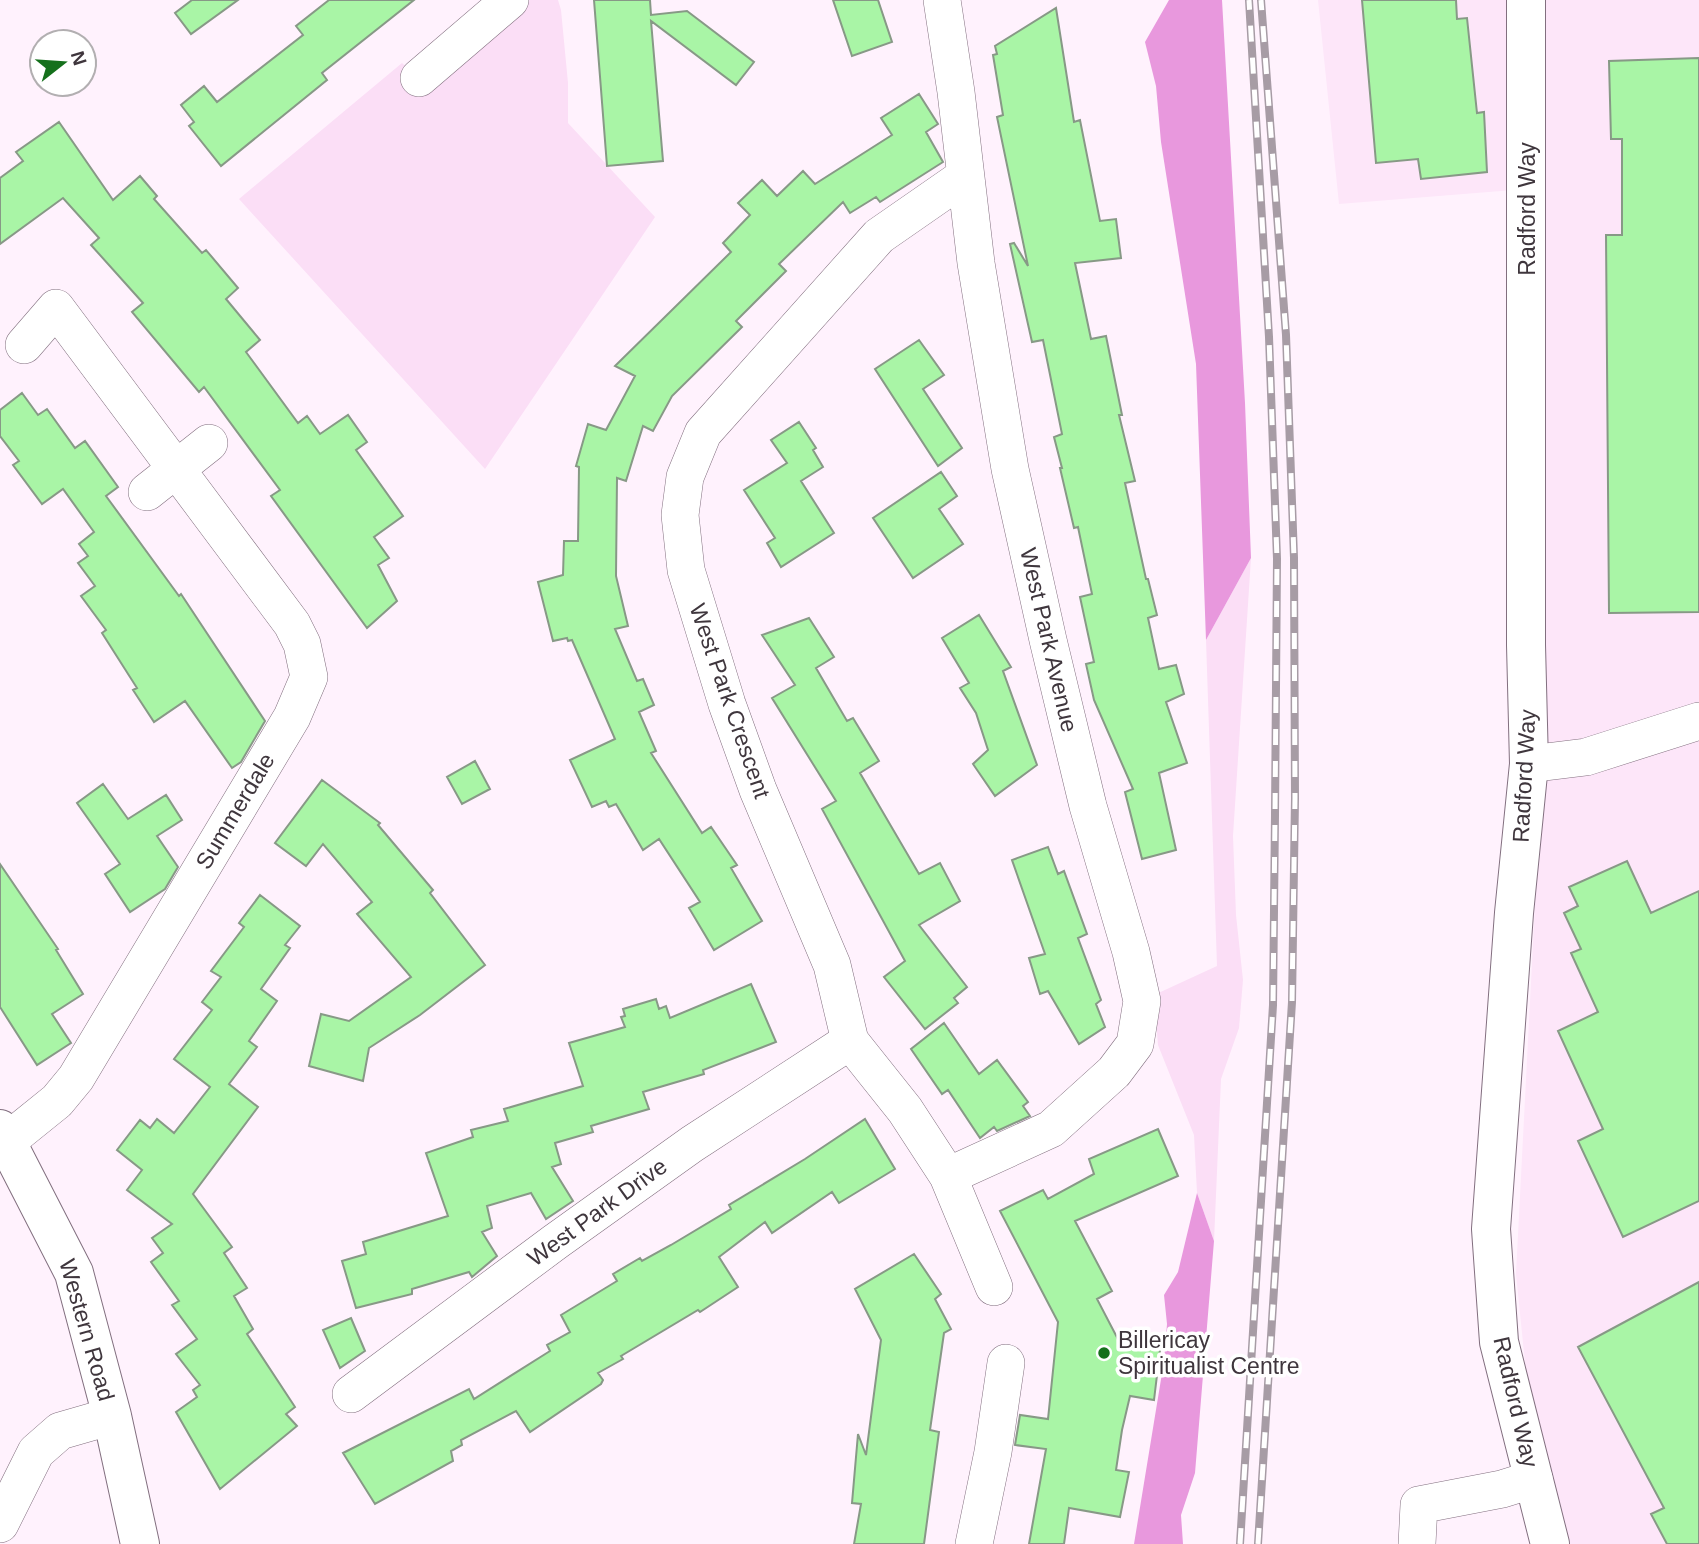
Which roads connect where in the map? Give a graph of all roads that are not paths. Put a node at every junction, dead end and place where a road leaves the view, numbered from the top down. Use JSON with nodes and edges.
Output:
{"nodes":[{"id":1,"x":510,"y":0,"type":"edge"},
{"id":2,"x":942,"y":0,"type":"edge"},
{"id":3,"x":1526,"y":0,"type":"edge"},
{"id":4,"x":419,"y":78,"type":"dead end"},
{"id":5,"x":964,"y":177,"type":"junction"},
{"id":6,"x":24,"y":345,"type":"dead end"},
{"id":7,"x":209,"y":443,"type":"dead end"},
{"id":8,"x":177,"y":467,"type":"junction"},
{"id":9,"x":147,"y":492,"type":"dead end"},
{"id":10,"x":1699,"y":721,"type":"edge"},
{"id":11,"x":1529,"y":764,"type":"junction"},
{"id":12,"x":850,"y":1041,"type":"junction"},
{"id":13,"x":3,"y":1139,"type":"edge"},
{"id":14,"x":948,"y":1176,"type":"junction"},
{"id":15,"x":994,"y":1287,"type":"dead end"},
{"id":16,"x":1006,"y":1363,"type":"dead end"},
{"id":17,"x":351,"y":1394,"type":"dead end"},
{"id":18,"x":112,"y":1416,"type":"junction"},
{"id":19,"x":1534,"y":1479,"type":"junction"},
{"id":20,"x":0,"y":1524,"type":"edge"},
{"id":21,"x":141,"y":1544,"type":"edge"},
{"id":22,"x":974,"y":1544,"type":"edge"},
{"id":23,"x":1417,"y":1544,"type":"edge"},
{"id":24,"x":1550,"y":1544,"type":"edge"}],
"edges":[{"from":1,"to":4,"type":"street"},
{"from":2,"to":5,"type":"street","name":"West Park Avenue"},
{"from":3,"to":11,"type":"street","name":"Radford Way"},
{"from":5,"to":12,"type":"street","name":"West Park Crescent"},
{"from":5,"to":14,"type":"street","name":"West Park Avenue"},
{"from":6,"to":8,"type":"street","name":"Summerdale"},
{"from":7,"to":8,"type":"street"},
{"from":8,"to":9,"type":"street"},
{"from":8,"to":13,"type":"street","name":"Summerdale"},
{"from":10,"to":11,"type":"street"},
{"from":11,"to":19,"type":"street","name":"Radford Way"},
{"from":12,"to":14,"type":"street","name":"West Park Crescent"},
{"from":12,"to":17,"type":"street","name":"West Park Drive"},
{"from":13,"to":18,"type":"street","name":"Western Road"},
{"from":14,"to":15,"type":"street","name":"West Park Crescent"},
{"from":16,"to":22,"type":"street"},
{"from":18,"to":20,"type":"street"},
{"from":18,"to":21,"type":"street","name":"Western Road"},
{"from":19,"to":23,"type":"street"},
{"from":19,"to":24,"type":"street","name":"Radford Way"}]}
